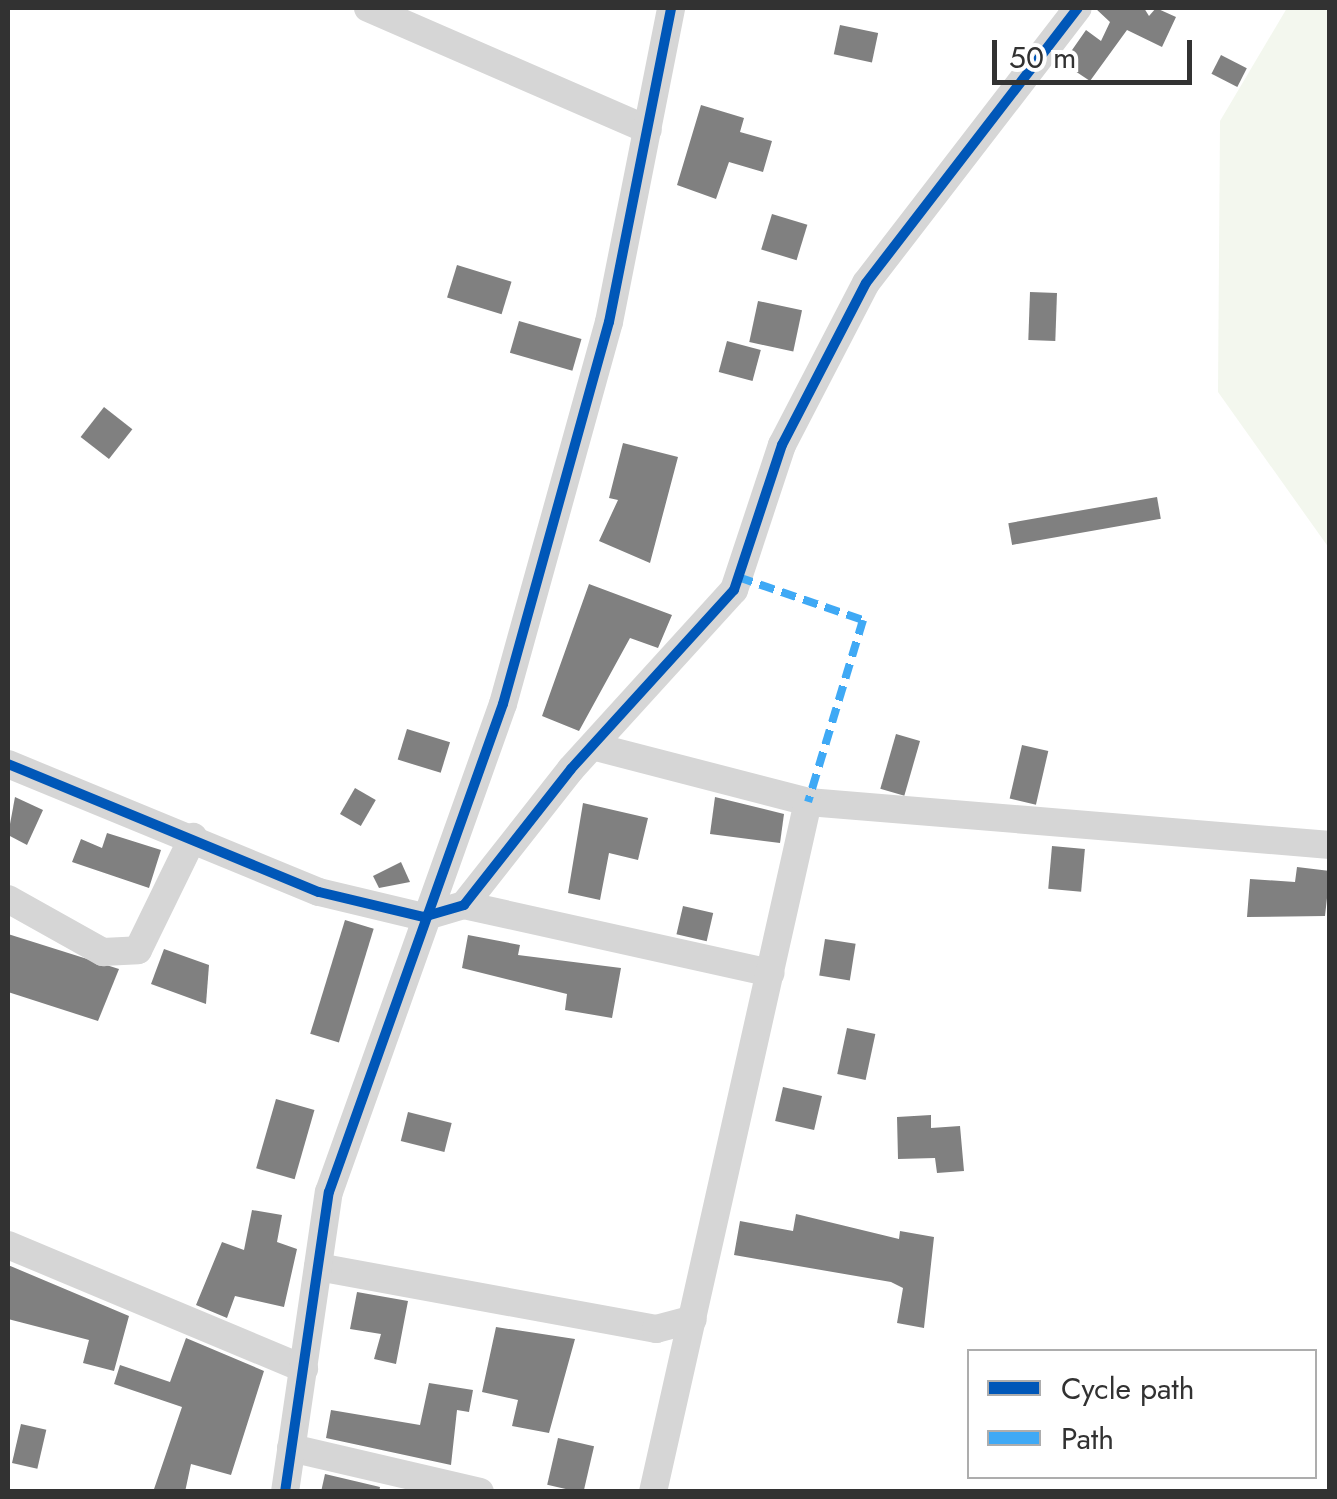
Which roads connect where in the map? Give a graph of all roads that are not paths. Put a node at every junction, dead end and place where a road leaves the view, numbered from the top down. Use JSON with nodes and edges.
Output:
{"nodes":[{"id":1,"x":368,"y":8,"type":"edge"},
{"id":2,"x":671,"y":8,"type":"edge"},
{"id":3,"x":1078,"y":8,"type":"edge"},
{"id":4,"x":648,"y":130,"type":"junction"},
{"id":5,"x":596,"y":747,"type":"junction"},
{"id":6,"x":8,"y":764,"type":"edge"},
{"id":7,"x":808,"y":802,"type":"junction"},
{"id":8,"x":193,"y":836,"type":"junction"},
{"id":9,"x":1330,"y":845,"type":"edge"},
{"id":10,"x":8,"y":900,"type":"edge"},
{"id":11,"x":464,"y":905,"type":"junction"},
{"id":12,"x":423,"y":917,"type":"junction"},
{"id":13,"x":770,"y":974,"type":"junction"},
{"id":14,"x":8,"y":1245,"type":"edge"},
{"id":15,"x":318,"y":1267,"type":"junction"},
{"id":16,"x":693,"y":1319,"type":"junction"},
{"id":17,"x":304,"y":1369,"type":"junction"},
{"id":18,"x":291,"y":1448,"type":"junction"},
{"id":19,"x":285,"y":1492,"type":"edge"},
{"id":20,"x":480,"y":1492,"type":"edge"},
{"id":21,"x":653,"y":1492,"type":"edge"}],
"edges":[{"from":1,"to":4,"type":"street"},
{"from":2,"to":4,"type":"street"},
{"from":3,"to":5,"type":"street"},
{"from":4,"to":12,"type":"street"},
{"from":5,"to":7,"type":"street"},
{"from":5,"to":11,"type":"street"},
{"from":6,"to":8,"type":"street"},
{"from":7,"to":9,"type":"street"},
{"from":7,"to":13,"type":"street"},
{"from":8,"to":10,"type":"street"},
{"from":8,"to":12,"type":"street"},
{"from":11,"to":12,"type":"street"},
{"from":11,"to":13,"type":"street"},
{"from":12,"to":15,"type":"street"},
{"from":13,"to":16,"type":"street"},
{"from":14,"to":17,"type":"street"},
{"from":15,"to":16,"type":"street"},
{"from":15,"to":17,"type":"street"},
{"from":16,"to":21,"type":"street"},
{"from":17,"to":18,"type":"street"},
{"from":18,"to":19,"type":"street"},
{"from":18,"to":20,"type":"street"}]}
